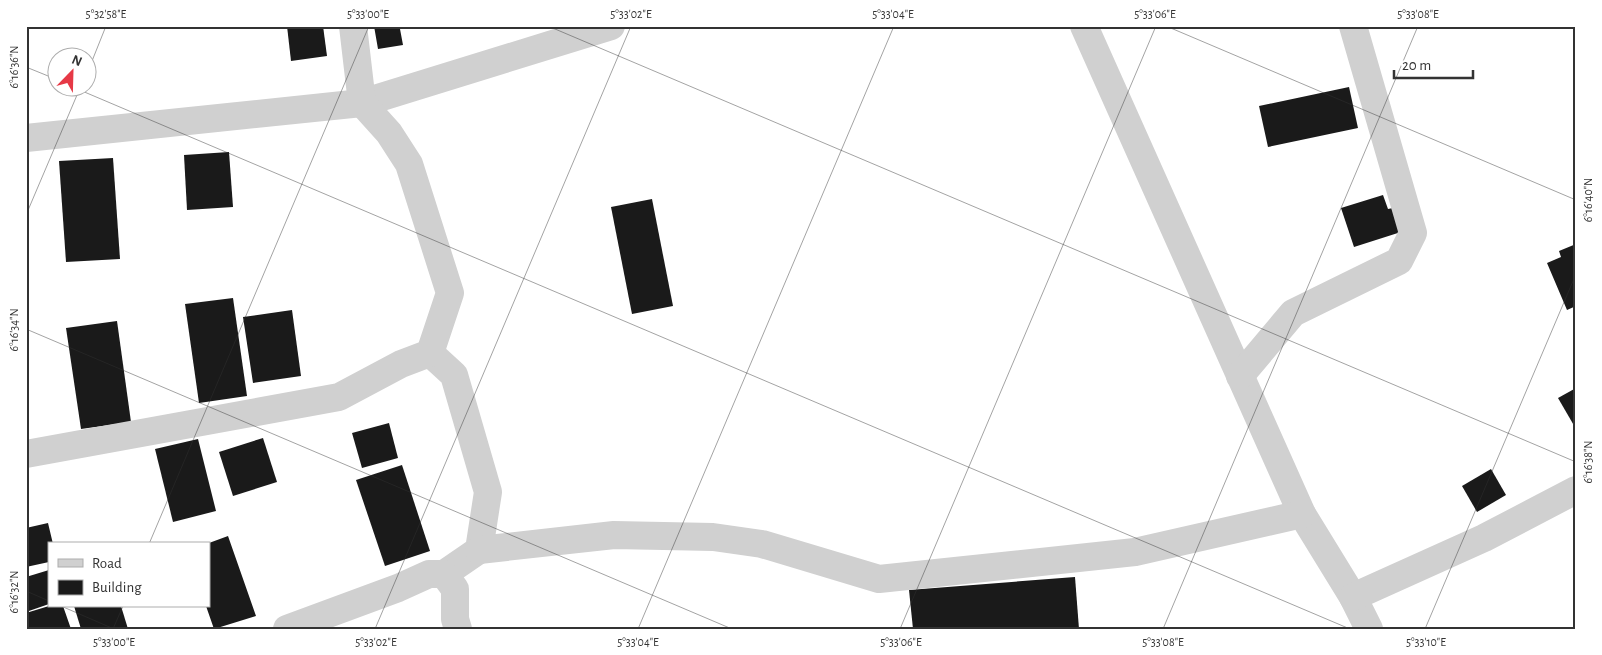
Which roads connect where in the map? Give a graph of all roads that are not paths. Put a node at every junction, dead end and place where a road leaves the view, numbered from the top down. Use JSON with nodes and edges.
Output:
{"nodes":[{"id":1,"x":353,"y":26,"type":"edge"},
{"id":2,"x":611,"y":26,"type":"edge"},
{"id":3,"x":1084,"y":26,"type":"edge"},
{"id":4,"x":1353,"y":26,"type":"edge"},
{"id":5,"x":362,"y":103,"type":"junction"},
{"id":6,"x":26,"y":138,"type":"edge"},
{"id":7,"x":430,"y":353,"type":"junction"},
{"id":8,"x":1240,"y":376,"type":"junction"},
{"id":9,"x":26,"y":454,"type":"edge"},
{"id":10,"x":1576,"y":490,"type":"edge"},
{"id":11,"x":1302,"y":514,"type":"junction"},
{"id":12,"x":479,"y":550,"type":"junction"},
{"id":13,"x":444,"y":574,"type":"junction"},
{"id":14,"x":1353,"y":597,"type":"junction"},
{"id":15,"x":293,"y":628,"type":"edge"},
{"id":16,"x":458,"y":629,"type":"edge"},
{"id":17,"x":1369,"y":629,"type":"edge"}],
"edges":[{"from":1,"to":5,"type":"street"},
{"from":2,"to":5,"type":"street"},
{"from":3,"to":8,"type":"street"},
{"from":4,"to":8,"type":"street"},
{"from":5,"to":6,"type":"street"},
{"from":5,"to":7,"type":"street"},
{"from":7,"to":9,"type":"street"},
{"from":7,"to":12,"type":"street"},
{"from":8,"to":11,"type":"street"},
{"from":10,"to":14,"type":"street"},
{"from":11,"to":12,"type":"street"},
{"from":11,"to":14,"type":"street"},
{"from":12,"to":13,"type":"street"},
{"from":13,"to":15,"type":"street"},
{"from":13,"to":16,"type":"street"},
{"from":14,"to":17,"type":"street"}]}
